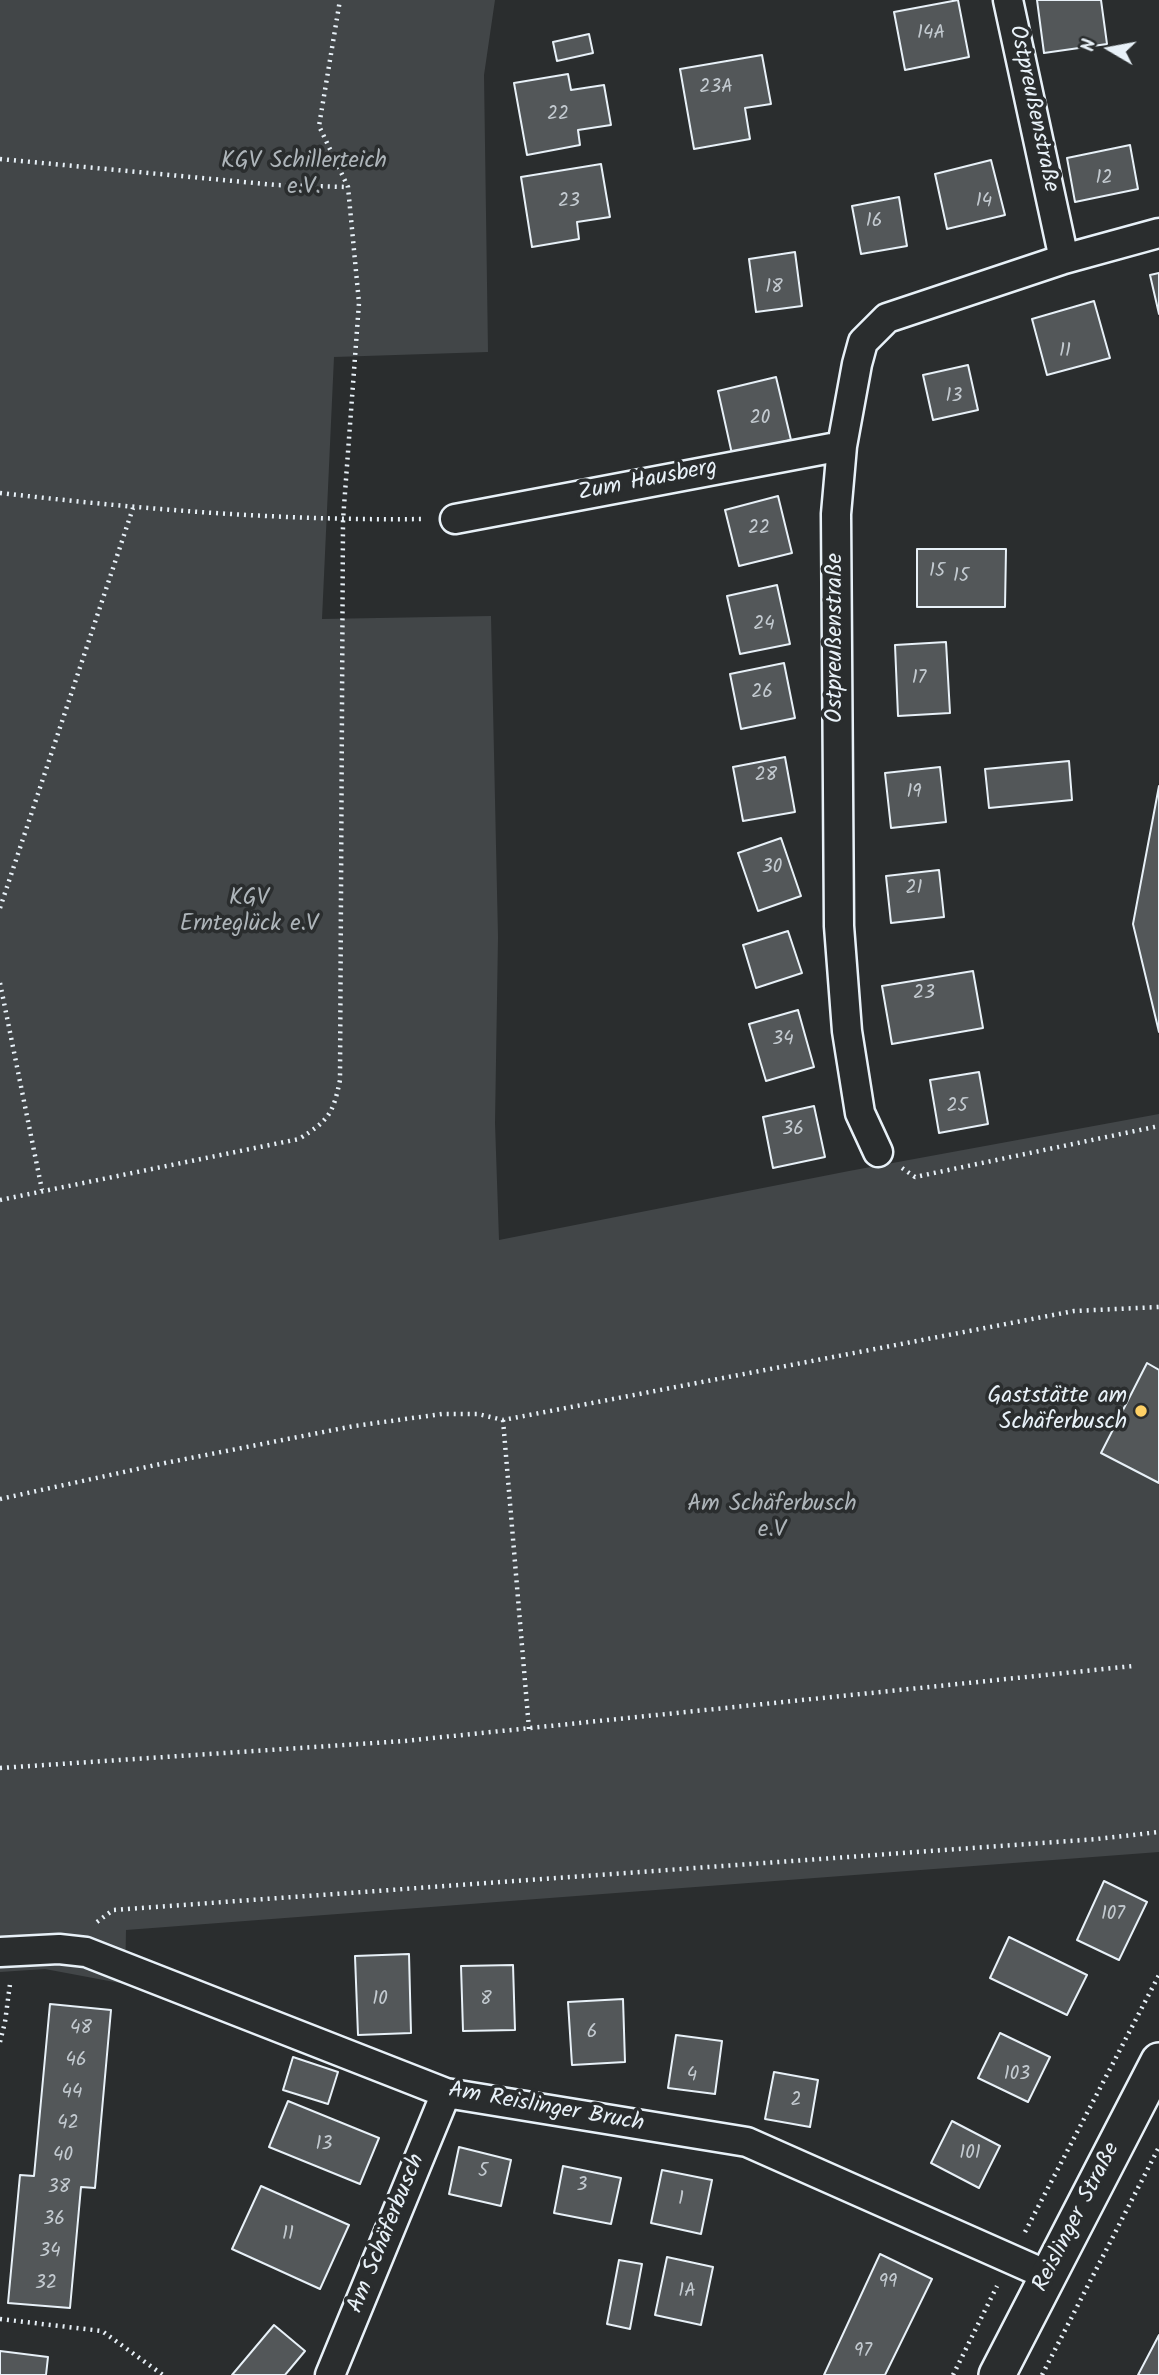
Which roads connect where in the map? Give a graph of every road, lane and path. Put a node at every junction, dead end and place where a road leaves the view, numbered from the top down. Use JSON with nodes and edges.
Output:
{"nodes":[{"id":1,"x":340,"y":0,"type":"edge"},
{"id":2,"x":1009,"y":0,"type":"edge"},
{"id":3,"x":0,"y":159,"type":"edge"},
{"id":4,"x":348,"y":187,"type":"junction"},
{"id":5,"x":1159,"y":233,"type":"edge"},
{"id":6,"x":1064,"y":259,"type":"junction"},
{"id":7,"x":842,"y":446,"type":"junction"},
{"id":8,"x":0,"y":493,"type":"edge"},
{"id":9,"x":133,"y":508,"type":"junction"},
{"id":10,"x":455,"y":519,"type":"joint"},
{"id":11,"x":343,"y":520,"type":"junction"},
{"id":12,"x":0,"y":908,"type":"edge"},
{"id":13,"x":0,"y":983,"type":"edge"},
{"id":14,"x":1159,"y":1126,"type":"edge"},
{"id":15,"x":878,"y":1152,"type":"joint"},
{"id":16,"x":42,"y":1191,"type":"junction"},
{"id":17,"x":0,"y":1200,"type":"edge"},
{"id":18,"x":1159,"y":1307,"type":"edge"},
{"id":19,"x":503,"y":1420,"type":"junction"},
{"id":20,"x":0,"y":1499,"type":"edge"},
{"id":21,"x":1133,"y":1667,"type":"dead end"},
{"id":22,"x":529,"y":1729,"type":"junction"},
{"id":23,"x":0,"y":1768,"type":"edge"},
{"id":24,"x":1159,"y":1832,"type":"edge"},
{"id":25,"x":59,"y":1949,"type":"junction"},
{"id":26,"x":0,"y":1952,"type":"edge"},
{"id":27,"x":1159,"y":1975,"type":"edge"},
{"id":28,"x":5,"y":2022,"type":"dead end"},
{"id":29,"x":0,"y":2042,"type":"edge"},
{"id":30,"x":1159,"y":2061,"type":"edge"},
{"id":31,"x":446,"y":2093,"type":"junction"},
{"id":32,"x":1159,"y":2147,"type":"edge"},
{"id":33,"x":1012,"y":2258,"type":"junction"},
{"id":34,"x":1047,"y":2275,"type":"junction"},
{"id":35,"x":0,"y":2319,"type":"edge"},
{"id":36,"x":163,"y":2375,"type":"edge"},
{"id":37,"x":330,"y":2375,"type":"edge"},
{"id":38,"x":953,"y":2375,"type":"edge"},
{"id":39,"x":997,"y":2375,"type":"edge"},
{"id":40,"x":1042,"y":2375,"type":"edge"}],
"edges":[{"from":1,"to":4,"type":"path"},
{"from":2,"to":6,"type":"street","name":"Ostpreußenstraße"},
{"from":3,"to":4,"type":"path"},
{"from":4,"to":11,"type":"path"},
{"from":5,"to":6,"type":"street","name":"Ostpreußenstraße"},
{"from":6,"to":7,"type":"street","name":"Ostpreußenstraße"},
{"from":7,"to":10,"type":"street","name":"Zum Hausberg"},
{"from":7,"to":15,"type":"street","name":"Ostpreußenstraße"},
{"from":8,"to":9,"type":"path"},
{"from":9,"to":11,"type":"path"},
{"from":9,"to":12,"type":"path"},
{"from":10,"to":11,"type":"path"},
{"from":11,"to":16,"type":"path"},
{"from":13,"to":16,"type":"path"},
{"from":14,"to":15,"type":"path"},
{"from":16,"to":17,"type":"path"},
{"from":18,"to":19,"type":"path"},
{"from":19,"to":20,"type":"path"},
{"from":19,"to":22,"type":"path"},
{"from":21,"to":22,"type":"path"},
{"from":22,"to":23,"type":"path"},
{"from":24,"to":25,"type":"path"},
{"from":25,"to":26,"type":"street","name":"Am Reislinger Bruch"},
{"from":25,"to":31,"type":"street","name":"Am Reislinger Bruch"},
{"from":27,"to":33,"type":"path"},
{"from":28,"to":29,"type":"path"},
{"from":30,"to":34,"type":"street","name":"Reislinger Straße"},
{"from":31,"to":33,"type":"street","name":"Am Reislinger Bruch"},
{"from":31,"to":37,"type":"street","name":"Am Schäferbusch"},
{"from":32,"to":40,"type":"path"},
{"from":33,"to":34,"type":"street","name":"Am Reislinger Bruch"},
{"from":33,"to":38,"type":"path"},
{"from":34,"to":39,"type":"street","name":"Reislinger Straße"},
{"from":35,"to":36,"type":"path"}]}
